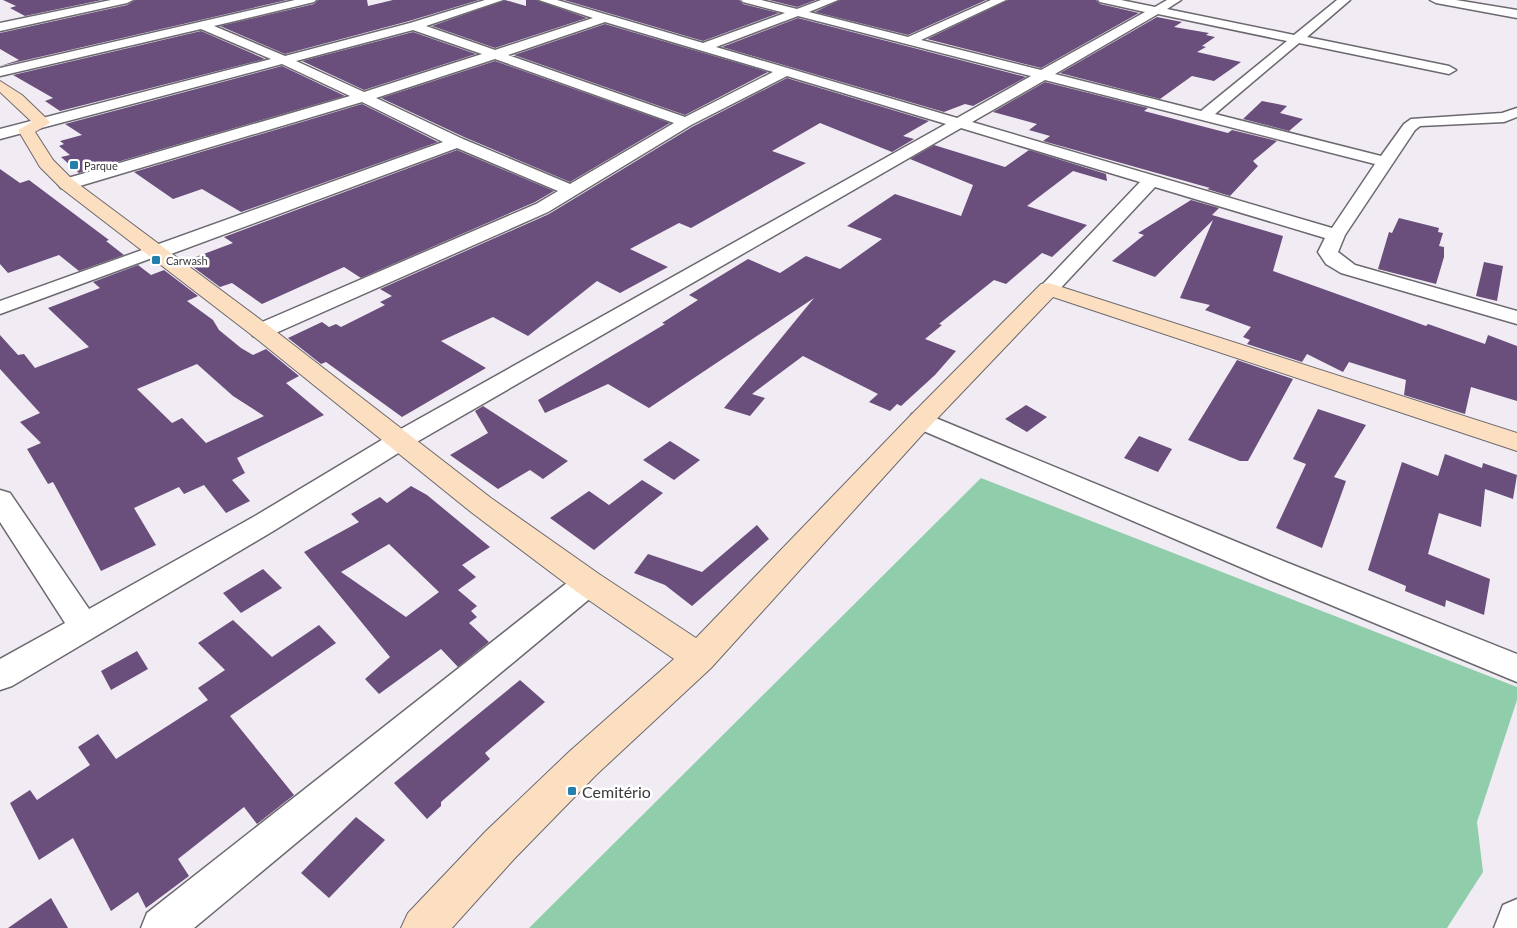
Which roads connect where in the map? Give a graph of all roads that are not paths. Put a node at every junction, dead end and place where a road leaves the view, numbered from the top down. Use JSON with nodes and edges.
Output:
{"nodes":[{"id":1,"x":127,"y":0,"type":"edge"},
{"id":2,"x":273,"y":0,"type":"edge"},
{"id":3,"x":310,"y":0,"type":"edge"},
{"id":4,"x":497,"y":0,"type":"edge"},
{"id":5,"x":545,"y":0,"type":"edge"},
{"id":6,"x":748,"y":0,"type":"edge"},
{"id":7,"x":832,"y":0,"type":"edge"},
{"id":8,"x":1000,"y":0,"type":"edge"},
{"id":9,"x":1104,"y":0,"type":"edge"},
{"id":10,"x":1344,"y":0,"type":"edge"},
{"id":11,"x":1436,"y":0,"type":"edge"},
{"id":12,"x":1514,"y":0,"type":"edge"},
{"id":13,"x":287,"y":6,"type":"junction"},
{"id":14,"x":1166,"y":6,"type":"edge"},
{"id":15,"x":797,"y":13,"type":"junction"},
{"id":16,"x":1511,"y":13,"type":"edge"},
{"id":17,"x":604,"y":18,"type":"junction"},
{"id":18,"x":1517,"y":21,"type":"edge"},
{"id":19,"x":202,"y":25,"type":"junction"},
{"id":20,"x":414,"y":26,"type":"junction"},
{"id":21,"x":0,"y":27,"type":"edge"},
{"id":22,"x":1295,"y":39,"type":"junction"},
{"id":23,"x":909,"y":41,"type":"junction"},
{"id":24,"x":704,"y":48,"type":"junction"},
{"id":25,"x":497,"y":54,"type":"junction"},
{"id":26,"x":282,"y":60,"type":"junction"},
{"id":27,"x":1449,"y":70,"type":"dead end"},
{"id":28,"x":0,"y":72,"type":"edge"},
{"id":29,"x":786,"y":72,"type":"junction"},
{"id":30,"x":1040,"y":76,"type":"junction"},
{"id":31,"x":0,"y":85,"type":"edge"},
{"id":32,"x":364,"y":96,"type":"junction"},
{"id":33,"x":1204,"y":116,"type":"junction"},
{"id":34,"x":1513,"y":117,"type":"edge"},
{"id":35,"x":686,"y":122,"type":"junction"},
{"id":36,"x":42,"y":123,"type":"junction"},
{"id":37,"x":960,"y":123,"type":"junction"},
{"id":38,"x":0,"y":134,"type":"edge"},
{"id":39,"x":457,"y":142,"type":"junction"},
{"id":40,"x":1386,"y":162,"type":"junction"},
{"id":41,"x":1151,"y":181,"type":"junction"},
{"id":42,"x":67,"y":184,"type":"junction"},
{"id":43,"x":570,"y":190,"type":"junction"},
{"id":44,"x":1336,"y":235,"type":"junction"},
{"id":45,"x":154,"y":252,"type":"junction"},
{"id":46,"x":1049,"y":289,"type":"junction"},
{"id":47,"x":0,"y":308,"type":"edge"},
{"id":48,"x":1517,"y":318,"type":"edge"},
{"id":49,"x":260,"y":331,"type":"junction"},
{"id":50,"x":921,"y":420,"type":"junction"},
{"id":51,"x":399,"y":441,"type":"junction"},
{"id":52,"x":1517,"y":442,"type":"edge"},
{"id":53,"x":0,"y":500,"type":"edge"},
{"id":54,"x":588,"y":584,"type":"junction"},
{"id":55,"x":84,"y":627,"type":"junction"},
{"id":56,"x":699,"y":658,"type":"junction"},
{"id":57,"x":1517,"y":668,"type":"edge"},
{"id":58,"x":0,"y":676,"type":"edge"},
{"id":59,"x":1517,"y":919,"type":"edge"},
{"id":60,"x":162,"y":928,"type":"edge"},
{"id":61,"x":423,"y":928,"type":"edge"},
{"id":62,"x":1515,"y":928,"type":"edge"}],
"edges":[{"from":1,"to":21,"type":"street"},
{"from":2,"to":13,"type":"street"},
{"from":3,"to":13,"type":"street"},
{"from":4,"to":20,"type":"street"},
{"from":5,"to":17,"type":"street"},
{"from":6,"to":15,"type":"street"},
{"from":7,"to":15,"type":"street"},
{"from":8,"to":23,"type":"street"},
{"from":9,"to":14,"type":"street"},
{"from":10,"to":22,"type":"street"},
{"from":11,"to":16,"type":"street"},
{"from":12,"to":16,"type":"street"},
{"from":13,"to":19,"type":"street"},
{"from":14,"to":22,"type":"street"},
{"from":14,"to":30,"type":"street"},
{"from":15,"to":23,"type":"street"},
{"from":15,"to":24,"type":"street"},
{"from":16,"to":18,"type":"street"},
{"from":17,"to":24,"type":"street"},
{"from":17,"to":25,"type":"street"},
{"from":19,"to":26,"type":"street"},
{"from":19,"to":28,"type":"street"},
{"from":20,"to":25,"type":"street"},
{"from":20,"to":26,"type":"street"},
{"from":22,"to":27,"type":"street"},
{"from":22,"to":33,"type":"street"},
{"from":23,"to":30,"type":"street"},
{"from":24,"to":29,"type":"street"},
{"from":25,"to":32,"type":"street"},
{"from":25,"to":35,"type":"street"},
{"from":26,"to":32,"type":"street"},
{"from":26,"to":36,"type":"street"},
{"from":29,"to":35,"type":"street"},
{"from":29,"to":37,"type":"street"},
{"from":30,"to":33,"type":"street"},
{"from":30,"to":37,"type":"street"},
{"from":31,"to":36,"type":"street"},
{"from":32,"to":39,"type":"street"},
{"from":32,"to":42,"type":"street"},
{"from":33,"to":40,"type":"street"},
{"from":34,"to":40,"type":"street"},
{"from":35,"to":43,"type":"street"},
{"from":36,"to":38,"type":"street"},
{"from":36,"to":42,"type":"street"},
{"from":37,"to":41,"type":"street"},
{"from":37,"to":51,"type":"street"},
{"from":39,"to":43,"type":"street"},
{"from":39,"to":45,"type":"street"},
{"from":40,"to":44,"type":"street"},
{"from":41,"to":44,"type":"street"},
{"from":41,"to":46,"type":"street"},
{"from":42,"to":45,"type":"street"},
{"from":43,"to":49,"type":"street"},
{"from":44,"to":48,"type":"street"},
{"from":45,"to":47,"type":"street"},
{"from":45,"to":49,"type":"street"},
{"from":46,"to":50,"type":"street"},
{"from":46,"to":52,"type":"street"},
{"from":49,"to":51,"type":"street"},
{"from":50,"to":56,"type":"street"},
{"from":50,"to":57,"type":"street"},
{"from":51,"to":54,"type":"street"},
{"from":51,"to":55,"type":"street"},
{"from":53,"to":55,"type":"street"},
{"from":54,"to":56,"type":"street"},
{"from":54,"to":60,"type":"street"},
{"from":55,"to":58,"type":"street"},
{"from":56,"to":61,"type":"street"},
{"from":59,"to":62,"type":"street"}]}
